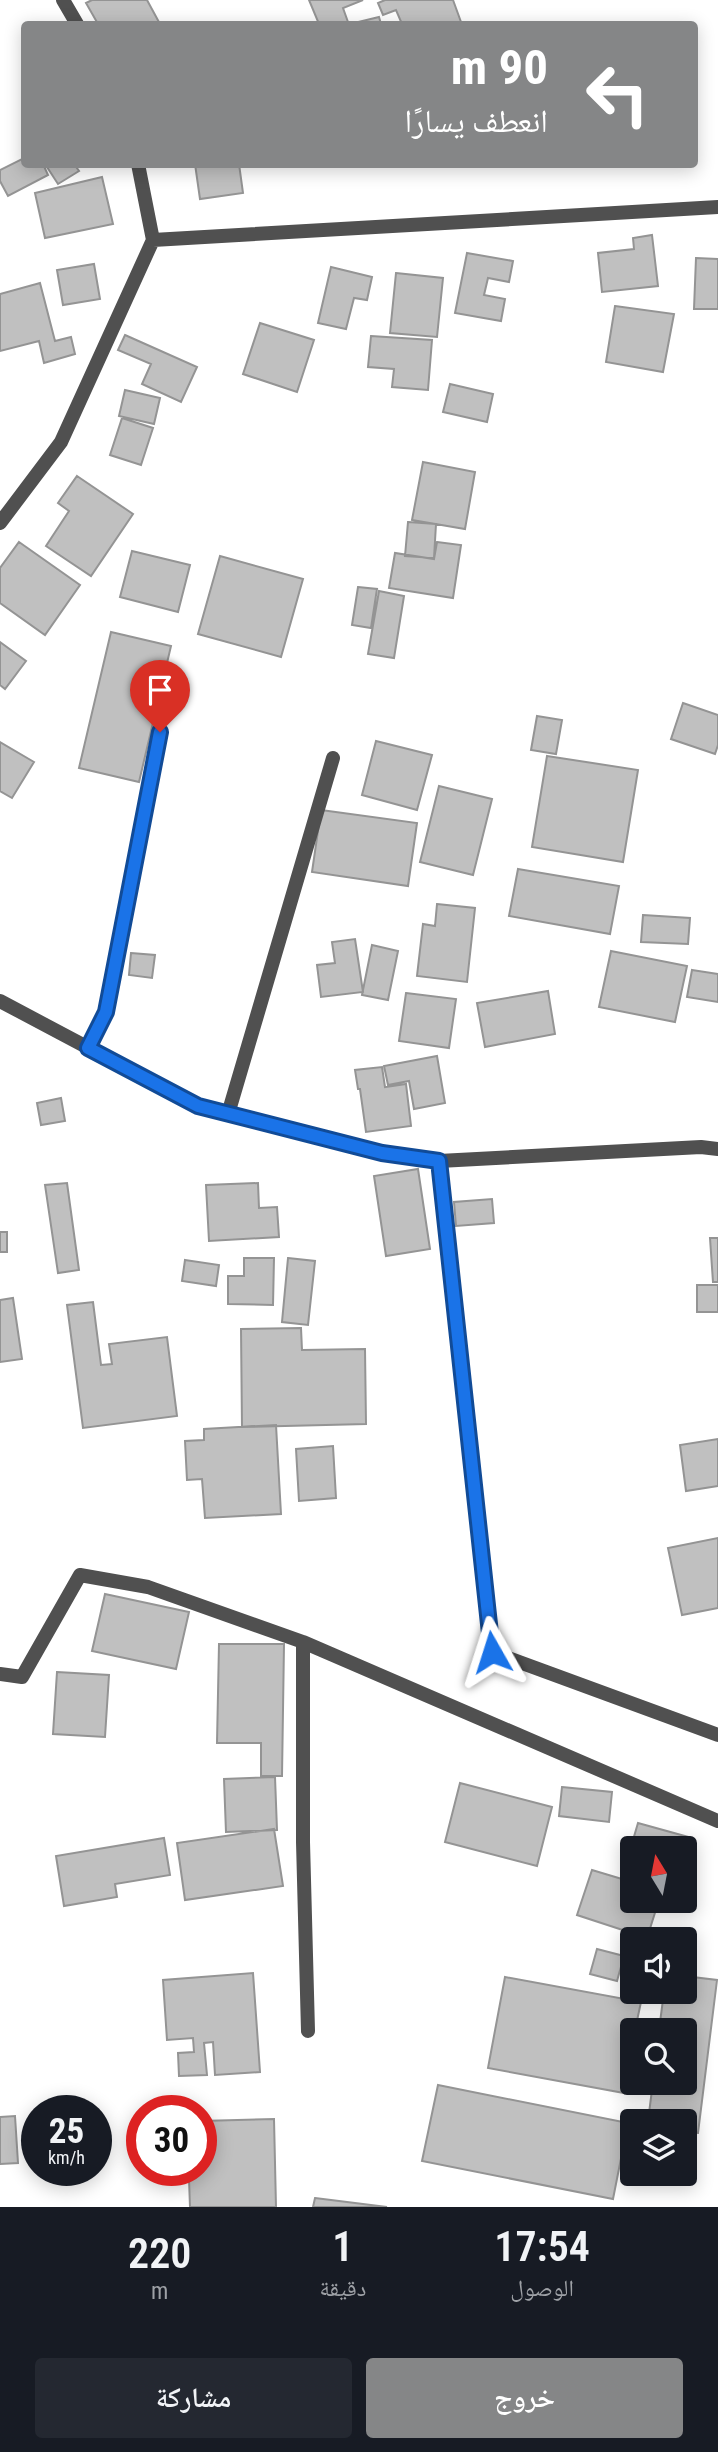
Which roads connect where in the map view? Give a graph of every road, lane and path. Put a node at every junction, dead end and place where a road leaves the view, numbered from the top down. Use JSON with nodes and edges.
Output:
{"nodes":[{"id":1,"x":63,"y":0,"type":"edge"},
{"id":2,"x":75,"y":21,"type":"edge"},
{"id":3,"x":139,"y":168,"type":"edge"},
{"id":4,"x":718,"y":207,"type":"edge"},
{"id":5,"x":153,"y":240,"type":"junction"},
{"id":6,"x":0,"y":523,"type":"edge"},
{"id":7,"x":160,"y":732,"type":"dead end"},
{"id":8,"x":333,"y":758,"type":"dead end"},
{"id":9,"x":0,"y":1001,"type":"edge"},
{"id":10,"x":88,"y":1048,"type":"junction"},
{"id":11,"x":228,"y":1114,"type":"junction"},
{"id":12,"x":718,"y":1149,"type":"edge"},
{"id":13,"x":439,"y":1161,"type":"junction"},
{"id":14,"x":303,"y":1642,"type":"junction"},
{"id":15,"x":0,"y":1674,"type":"edge"},
{"id":16,"x":718,"y":1735,"type":"edge"},
{"id":17,"x":718,"y":1821,"type":"edge"},
{"id":18,"x":308,"y":2031,"type":"dead end"}],
"edges":[{"from":1,"to":2,"type":"street"},
{"from":3,"to":5,"type":"street"},
{"from":4,"to":5,"type":"street"},
{"from":5,"to":6,"type":"street"},
{"from":7,"to":10,"type":"street"},
{"from":8,"to":11,"type":"street"},
{"from":9,"to":10,"type":"street"},
{"from":10,"to":11,"type":"street"},
{"from":11,"to":13,"type":"street"},
{"from":12,"to":13,"type":"street"},
{"from":13,"to":16,"type":"street"},
{"from":14,"to":15,"type":"street"},
{"from":14,"to":17,"type":"street"},
{"from":14,"to":18,"type":"street"}]}
